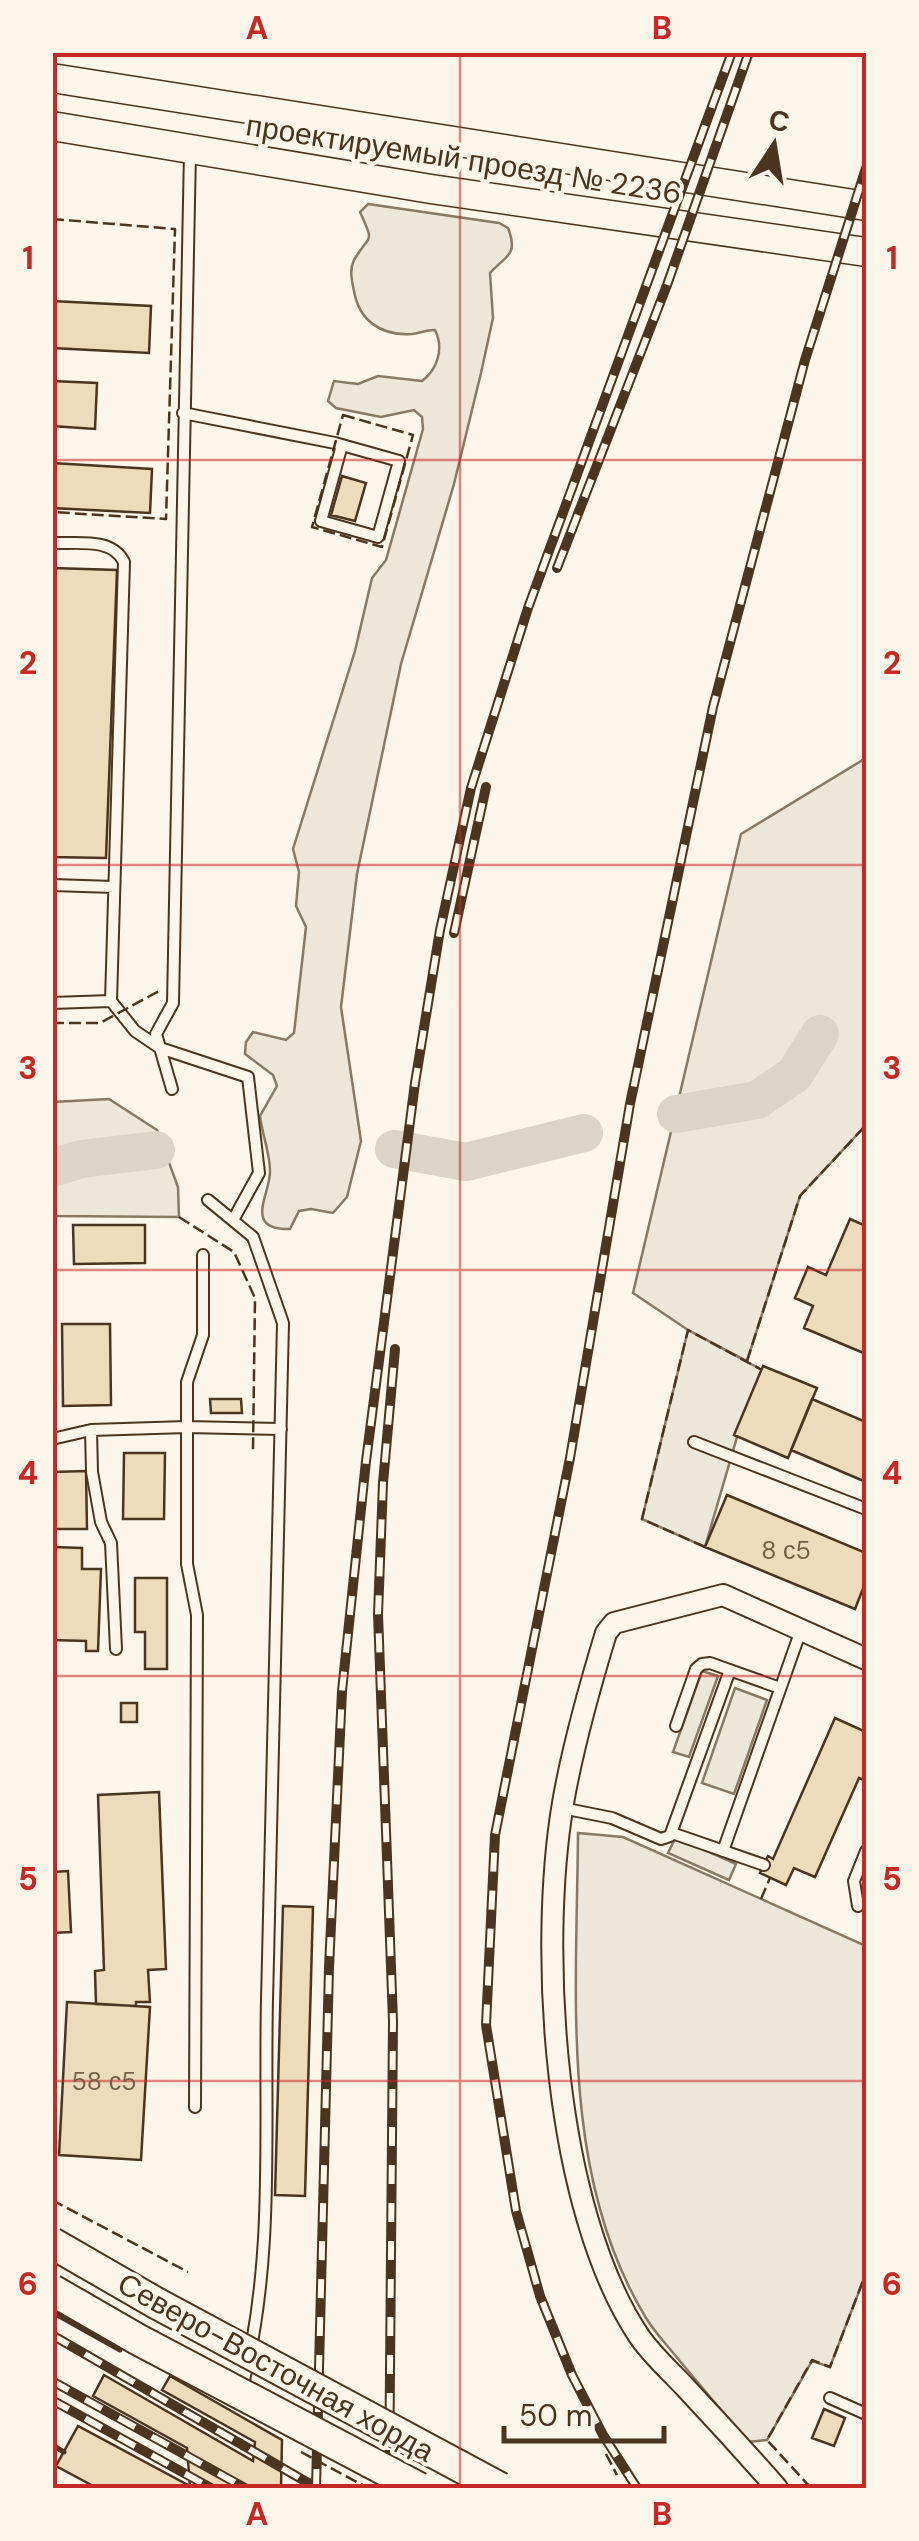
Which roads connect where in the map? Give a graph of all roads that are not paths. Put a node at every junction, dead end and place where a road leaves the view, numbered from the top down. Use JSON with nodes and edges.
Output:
{"nodes":[{"id":1,"x":52,"y":78,"type":"edge"},
{"id":2,"x":52,"y":126,"type":"edge"},
{"id":3,"x":190,"y":149,"type":"junction"},
{"id":4,"x":866,"y":206,"type":"edge"},
{"id":5,"x":866,"y":252,"type":"edge"},
{"id":6,"x":182,"y":412,"type":"junction"},
{"id":7,"x":342,"y":445,"type":"junction"},
{"id":8,"x":52,"y":542,"type":"edge"},
{"id":9,"x":52,"y":886,"type":"edge"},
{"id":10,"x":114,"y":887,"type":"junction"},
{"id":11,"x":111,"y":1001,"type":"junction"},
{"id":12,"x":52,"y":1003,"type":"edge"},
{"id":13,"x":160,"y":1048,"type":"junction"},
{"id":14,"x":172,"y":1090,"type":"dead end"},
{"id":15,"x":208,"y":1200,"type":"dead end"},
{"id":16,"x":234,"y":1220,"type":"junction"},
{"id":17,"x":204,"y":1255,"type":"dead end"},
{"id":18,"x":187,"y":1428,"type":"junction"},
{"id":19,"x":280,"y":1429,"type":"junction"},
{"id":20,"x":91,"y":1430,"type":"junction"},
{"id":21,"x":52,"y":1439,"type":"edge"},
{"id":22,"x":694,"y":1442,"type":"dead end"},
{"id":23,"x":866,"y":1509,"type":"edge"},
{"id":24,"x":801,"y":1630,"type":"junction"},
{"id":25,"x":116,"y":1650,"type":"dead end"},
{"id":26,"x":866,"y":1659,"type":"edge"},
{"id":27,"x":730,"y":1670,"type":"junction"},
{"id":28,"x":780,"y":1688,"type":"junction"},
{"id":29,"x":676,"y":1726,"type":"dead end"},
{"id":30,"x":562,"y":1808,"type":"junction"},
{"id":31,"x":672,"y":1833,"type":"junction"},
{"id":32,"x":723,"y":1851,"type":"junction"},
{"id":33,"x":866,"y":1852,"type":"edge"},
{"id":34,"x":764,"y":1865,"type":"dead end"},
{"id":35,"x":858,"y":1906,"type":"dead end"},
{"id":36,"x":195,"y":2107,"type":"dead end"},
{"id":37,"x":52,"y":2244,"type":"edge"},
{"id":38,"x":52,"y":2266,"type":"edge"},
{"id":39,"x":52,"y":2290,"type":"edge"},
{"id":40,"x":242,"y":2385,"type":"junction"},
{"id":41,"x":830,"y":2398,"type":"dead end"},
{"id":42,"x":866,"y":2414,"type":"edge"},
{"id":43,"x":420,"y":2488,"type":"edge"},
{"id":44,"x":440,"y":2488,"type":"edge"},
{"id":45,"x":500,"y":2488,"type":"edge"},
{"id":46,"x":777,"y":2488,"type":"edge"}],
"edges":[{"from":1,"to":4,"type":"main road","name":"проектируемый проезд № 2236"},
{"from":2,"to":3,"type":"main road","name":"проектируемый проезд № 2236"},
{"from":3,"to":5,"type":"main road","name":"проектируемый проезд № 2236"},
{"from":3,"to":6,"type":"lane"},
{"from":6,"to":7,"type":"lane"},
{"from":6,"to":13,"type":"lane"},
{"from":7,"to":7,"type":"lane"},
{"from":8,"to":10,"type":"lane"},
{"from":9,"to":10,"type":"lane"},
{"from":10,"to":11,"type":"lane"},
{"from":11,"to":12,"type":"lane"},
{"from":11,"to":13,"type":"lane"},
{"from":13,"to":14,"type":"lane"},
{"from":13,"to":16,"type":"lane"},
{"from":15,"to":16,"type":"lane"},
{"from":16,"to":19,"type":"lane"},
{"from":17,"to":18,"type":"lane"},
{"from":18,"to":19,"type":"lane"},
{"from":18,"to":20,"type":"lane"},
{"from":18,"to":36,"type":"lane"},
{"from":19,"to":40,"type":"lane"},
{"from":20,"to":21,"type":"lane"},
{"from":20,"to":25,"type":"lane"},
{"from":22,"to":23,"type":"lane"},
{"from":24,"to":26,"type":"street"},
{"from":24,"to":28,"type":"lane"},
{"from":24,"to":30,"type":"street"},
{"from":27,"to":28,"type":"lane"},
{"from":27,"to":29,"type":"lane"},
{"from":27,"to":31,"type":"lane"},
{"from":28,"to":32,"type":"lane"},
{"from":30,"to":31,"type":"lane"},
{"from":30,"to":46,"type":"street"},
{"from":31,"to":32,"type":"lane"},
{"from":32,"to":34,"type":"lane"},
{"from":33,"to":35,"type":"lane"},
{"from":37,"to":45,"type":"main road","name":"Северо-Восточная хорда","bridge":true},
{"from":38,"to":40,"type":"street"},
{"from":39,"to":43,"type":"main road","name":"Северо-Восточная хорда","bridge":true},
{"from":40,"to":44,"type":"street"},
{"from":41,"to":42,"type":"lane"}]}
